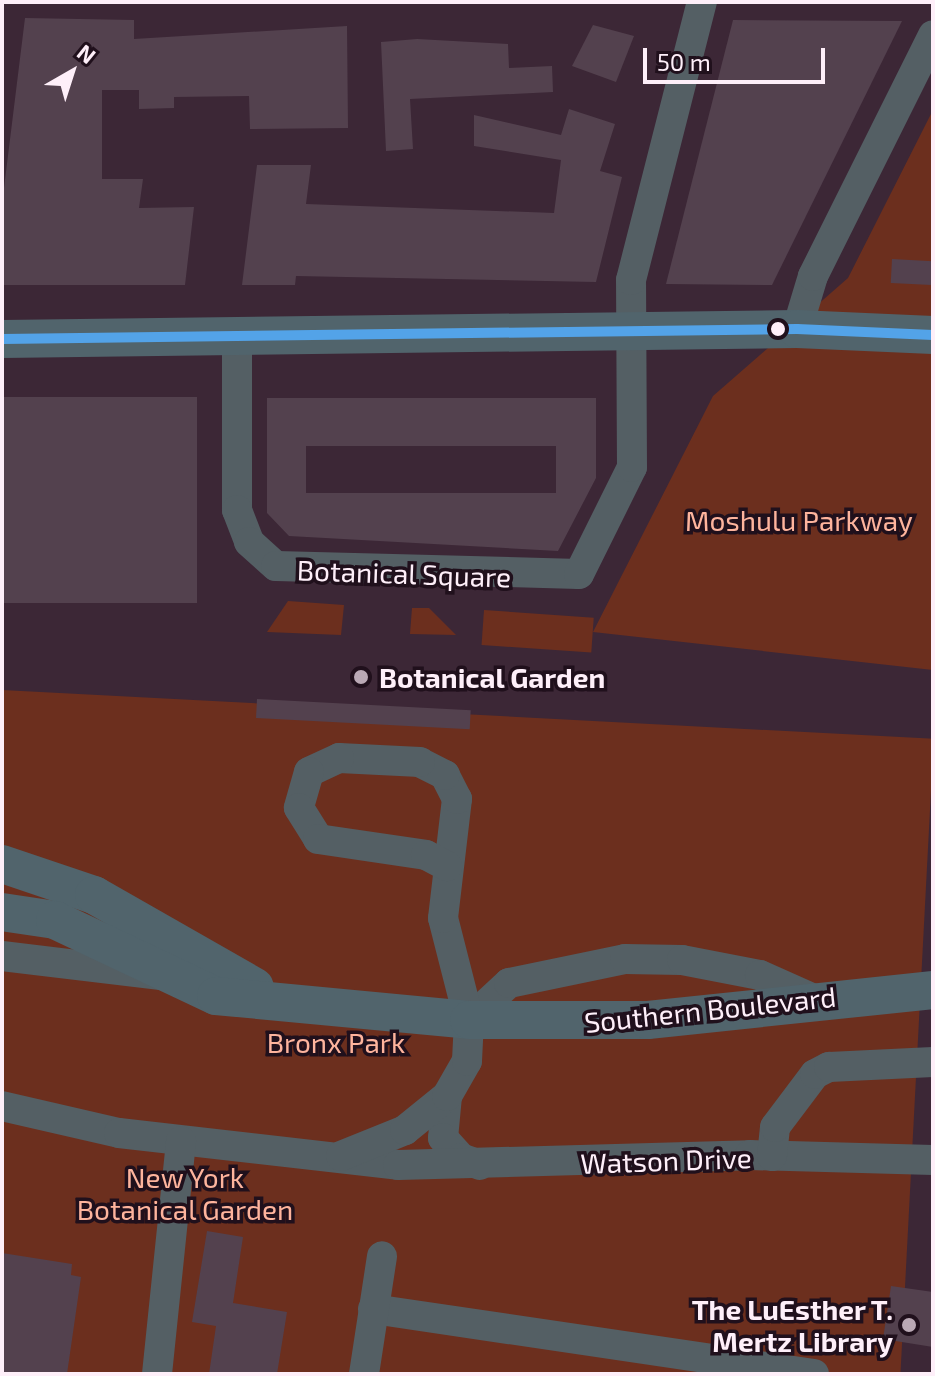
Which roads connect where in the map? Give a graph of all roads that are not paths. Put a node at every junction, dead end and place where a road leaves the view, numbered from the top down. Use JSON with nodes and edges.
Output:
{"nodes":[{"id":1,"x":702,"y":2,"type":"edge"},
{"id":2,"x":933,"y":35,"type":"edge"},
{"id":3,"x":797,"y":329,"type":"junction"},
{"id":4,"x":629,"y":333,"type":"junction"},
{"id":5,"x":933,"y":335,"type":"edge"},
{"id":6,"x":2,"y":339,"type":"edge"},
{"id":7,"x":237,"y":340,"type":"junction"},
{"id":8,"x":9,"y":862,"type":"edge"},
{"id":9,"x":447,"y":866,"type":"junction"},
{"id":10,"x":2,"y":912,"type":"edge"},
{"id":11,"x":2,"y":956,"type":"edge"},
{"id":12,"x":162,"y":976,"type":"junction"},
{"id":13,"x":933,"y":990,"type":"edge"},
{"id":14,"x":812,"y":998,"type":"junction"},
{"id":15,"x":295,"y":1003,"type":"junction"},
{"id":16,"x":469,"y":1020,"type":"junction"},
{"id":17,"x":933,"y":1062,"type":"edge"},
{"id":18,"x":447,"y":1096,"type":"junction"},
{"id":19,"x":2,"y":1106,"type":"edge"},
{"id":20,"x":181,"y":1141,"type":"junction"},
{"id":21,"x":772,"y":1156,"type":"junction"},
{"id":22,"x":336,"y":1158,"type":"junction"},
{"id":23,"x":933,"y":1160,"type":"edge"},
{"id":24,"x":487,"y":1167,"type":"junction"},
{"id":25,"x":382,"y":1256,"type":"dead end"},
{"id":26,"x":373,"y":1309,"type":"junction"},
{"id":27,"x":157,"y":1374,"type":"edge"},
{"id":28,"x":364,"y":1374,"type":"edge"},
{"id":29,"x":814,"y":1374,"type":"edge"}],
"edges":[{"from":1,"to":4,"type":"street"},
{"from":2,"to":3,"type":"street"},
{"from":3,"to":4,"type":"main road"},
{"from":3,"to":5,"type":"main road"},
{"from":4,"to":7,"type":"main road"},
{"from":4,"to":7,"type":"street","name":"Botanical Square"},
{"from":6,"to":7,"type":"main road"},
{"from":8,"to":15,"type":"main road","name":"Southern Boulevard"},
{"from":9,"to":9,"type":"street"},
{"from":9,"to":16,"type":"street"},
{"from":10,"to":12,"type":"main road","name":"Southern Boulevard"},
{"from":11,"to":12,"type":"street"},
{"from":12,"to":15,"type":"main road","name":"Southern Boulevard"},
{"from":13,"to":14,"type":"main road","name":"Southern Boulevard"},
{"from":14,"to":16,"type":"main road","name":"Southern Boulevard"},
{"from":14,"to":16,"type":"street"},
{"from":15,"to":16,"type":"main road","name":"Southern Boulevard"},
{"from":16,"to":18,"type":"street"},
{"from":17,"to":21,"type":"street"},
{"from":18,"to":22,"type":"street"},
{"from":18,"to":24,"type":"street"},
{"from":19,"to":20,"type":"street","name":"Watson Drive"},
{"from":20,"to":22,"type":"street","name":"Watson Drive"},
{"from":20,"to":27,"type":"street"},
{"from":21,"to":23,"type":"street","name":"Watson Drive"},
{"from":21,"to":24,"type":"street","name":"Watson Drive"},
{"from":22,"to":24,"type":"street","name":"Watson Drive"},
{"from":25,"to":26,"type":"street"},
{"from":26,"to":28,"type":"street"},
{"from":26,"to":29,"type":"street"}]}
